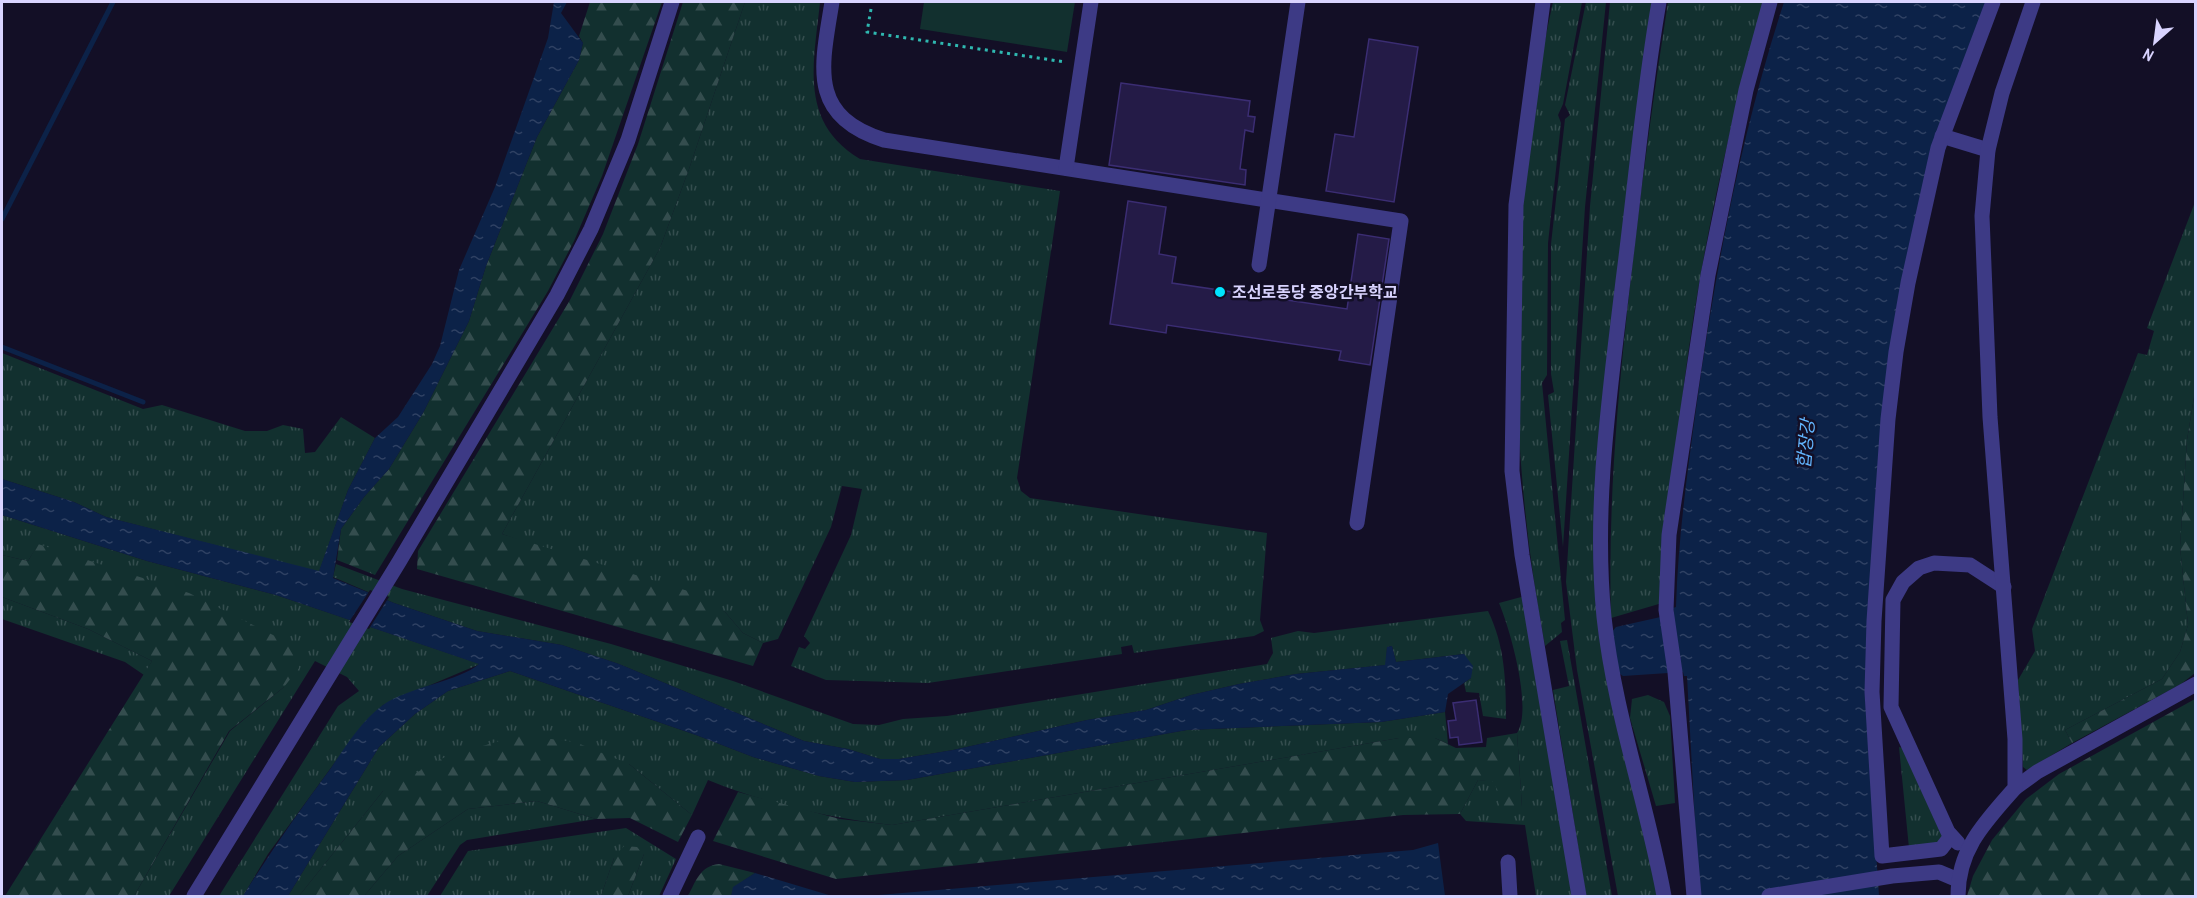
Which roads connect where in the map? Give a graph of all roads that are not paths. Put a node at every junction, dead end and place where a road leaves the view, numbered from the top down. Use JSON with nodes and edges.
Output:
{"nodes":[{"id":1,"x":672,"y":2,"type":"edge"},
{"id":2,"x":832,"y":2,"type":"edge"},
{"id":3,"x":1091,"y":2,"type":"edge"},
{"id":4,"x":1298,"y":2,"type":"edge"},
{"id":5,"x":1543,"y":2,"type":"edge"},
{"id":6,"x":1659,"y":2,"type":"edge"},
{"id":7,"x":1770,"y":2,"type":"edge"},
{"id":8,"x":1993,"y":2,"type":"edge"},
{"id":9,"x":2033,"y":2,"type":"edge"},
{"id":10,"x":1942,"y":136,"type":"junction"},
{"id":11,"x":1988,"y":150,"type":"junction"},
{"id":12,"x":1066,"y":168,"type":"junction"},
{"id":13,"x":1268,"y":200,"type":"junction"},
{"id":14,"x":1259,"y":265,"type":"dead end"},
{"id":15,"x":1357,"y":523,"type":"dead end"},
{"id":16,"x":2004,"y":587,"type":"junction"},
{"id":17,"x":1893,"y":600,"type":"junction"},
{"id":18,"x":1874,"y":621,"type":"junction"},
{"id":19,"x":2196,"y":684,"type":"edge"},
{"id":20,"x":1872,"y":692,"type":"junction"},
{"id":21,"x":1891,"y":707,"type":"junction"},
{"id":22,"x":2015,"y":788,"type":"junction"},
{"id":23,"x":1951,"y":836,"type":"junction"},
{"id":24,"x":698,"y":837,"type":"dead end"},
{"id":25,"x":1966,"y":851,"type":"junction"},
{"id":26,"x":1508,"y":862,"type":"dead end"},
{"id":27,"x":1958,"y":880,"type":"junction"},
{"id":28,"x":194,"y":897,"type":"edge"},
{"id":29,"x":670,"y":897,"type":"edge"},
{"id":30,"x":1510,"y":897,"type":"edge"},
{"id":31,"x":1579,"y":897,"type":"edge"},
{"id":32,"x":1664,"y":897,"type":"edge"},
{"id":33,"x":1694,"y":897,"type":"edge"},
{"id":34,"x":1769,"y":897,"type":"edge"},
{"id":35,"x":1958,"y":897,"type":"edge"}],
"edges":[{"from":1,"to":28,"type":"street"},
{"from":2,"to":12,"type":"street"},
{"from":3,"to":12,"type":"street"},
{"from":4,"to":13,"type":"street"},
{"from":5,"to":31,"type":"street"},
{"from":6,"to":32,"type":"street"},
{"from":7,"to":33,"type":"street"},
{"from":8,"to":10,"type":"street"},
{"from":9,"to":11,"type":"street"},
{"from":10,"to":11,"type":"street"},
{"from":10,"to":18,"type":"street"},
{"from":11,"to":16,"type":"street"},
{"from":12,"to":13,"type":"street"},
{"from":13,"to":14,"type":"street"},
{"from":13,"to":15,"type":"street"},
{"from":16,"to":17,"type":"street"},
{"from":16,"to":22,"type":"street"},
{"from":17,"to":18,"type":"street"},
{"from":17,"to":21,"type":"street"},
{"from":18,"to":20,"type":"street"},
{"from":19,"to":22,"type":"street"},
{"from":20,"to":21,"type":"street"},
{"from":20,"to":23,"type":"street"},
{"from":21,"to":23,"type":"street"},
{"from":22,"to":25,"type":"street"},
{"from":23,"to":25,"type":"street"},
{"from":24,"to":29,"type":"street"},
{"from":25,"to":27,"type":"street"},
{"from":26,"to":30,"type":"street"},
{"from":27,"to":34,"type":"street"},
{"from":27,"to":35,"type":"street"}]}
